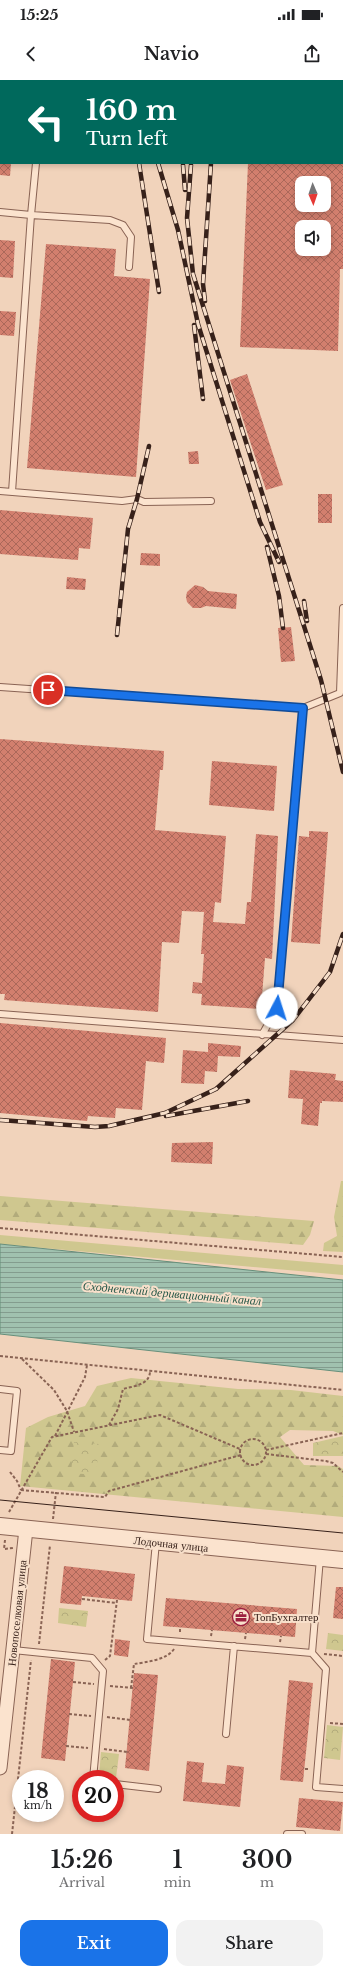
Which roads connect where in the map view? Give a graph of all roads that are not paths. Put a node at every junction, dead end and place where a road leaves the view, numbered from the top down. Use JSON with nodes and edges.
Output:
{"nodes":[{"id":1,"x":36,"y":164,"type":"edge"},
{"id":2,"x":0,"y":212,"type":"edge"},
{"id":3,"x":31,"y":215,"type":"junction"},
{"id":4,"x":129,"y":268,"type":"dead end"},
{"id":5,"x":0,"y":491,"type":"edge"},
{"id":6,"x":12,"y":492,"type":"junction"},
{"id":7,"x":211,"y":501,"type":"dead end"},
{"id":8,"x":343,"y":608,"type":"edge"},
{"id":9,"x":0,"y":687,"type":"edge"},
{"id":10,"x":303,"y":708,"type":"junction"},
{"id":11,"x":0,"y":1014,"type":"edge"},
{"id":12,"x":262,"y":1035,"type":"junction"},
{"id":13,"x":343,"y":1040,"type":"edge"},
{"id":14,"x":0,"y":1389,"type":"edge"},
{"id":15,"x":6,"y":1413,"type":"dead end"},
{"id":16,"x":14,"y":1414,"type":"junction"},
{"id":17,"x":0,"y":1450,"type":"edge"},
{"id":18,"x":4,"y":1526,"type":"edge"},
{"id":19,"x":26,"y":1529,"type":"junction"},
{"id":20,"x":156,"y":1542,"type":"junction"},
{"id":21,"x":320,"y":1558,"type":"junction"},
{"id":22,"x":343,"y":1560,"type":"edge"},
{"id":23,"x":234,"y":1646,"type":"junction"},
{"id":24,"x":13,"y":1650,"type":"junction"},
{"id":25,"x":312,"y":1653,"type":"junction"},
{"id":26,"x":226,"y":1734,"type":"dead end"},
{"id":27,"x":0,"y":1768,"type":"edge"},
{"id":28,"x":94,"y":1770,"type":"edge"},
{"id":29,"x":124,"y":1785,"type":"edge"},
{"id":30,"x":158,"y":1789,"type":"dead end"},
{"id":31,"x":343,"y":1789,"type":"edge"},
{"id":32,"x":287,"y":1834,"type":"edge"},
{"id":33,"x":302,"y":1834,"type":"edge"}],
"edges":[{"from":1,"to":3,"type":"lane"},
{"from":2,"to":3,"type":"lane"},
{"from":3,"to":4,"type":"lane"},
{"from":3,"to":6,"type":"lane"},
{"from":5,"to":6,"type":"lane"},
{"from":6,"to":7,"type":"lane"},
{"from":8,"to":10,"type":"lane"},
{"from":9,"to":10,"type":"lane"},
{"from":10,"to":12,"type":"lane"},
{"from":11,"to":12,"type":"lane"},
{"from":12,"to":13,"type":"lane"},
{"from":14,"to":16,"type":"lane"},
{"from":15,"to":16,"type":"lane"},
{"from":16,"to":17,"type":"lane"},
{"from":18,"to":19,"type":"street","name":"Лодочная улица"},
{"from":19,"to":20,"type":"street","name":"Лодочная улица"},
{"from":19,"to":24,"type":"street","name":"Новопоселковая улица"},
{"from":20,"to":21,"type":"street","name":"Лодочная улица"},
{"from":20,"to":23,"type":"lane"},
{"from":21,"to":22,"type":"street","name":"Лодочная улица"},
{"from":21,"to":25,"type":"lane"},
{"from":23,"to":25,"type":"lane"},
{"from":23,"to":26,"type":"lane"},
{"from":24,"to":27,"type":"street","name":"Новопоселковая улица"},
{"from":24,"to":28,"type":"lane"},
{"from":25,"to":31,"type":"lane"},
{"from":29,"to":30,"type":"lane"},
{"from":32,"to":33,"type":"lane"}]}
